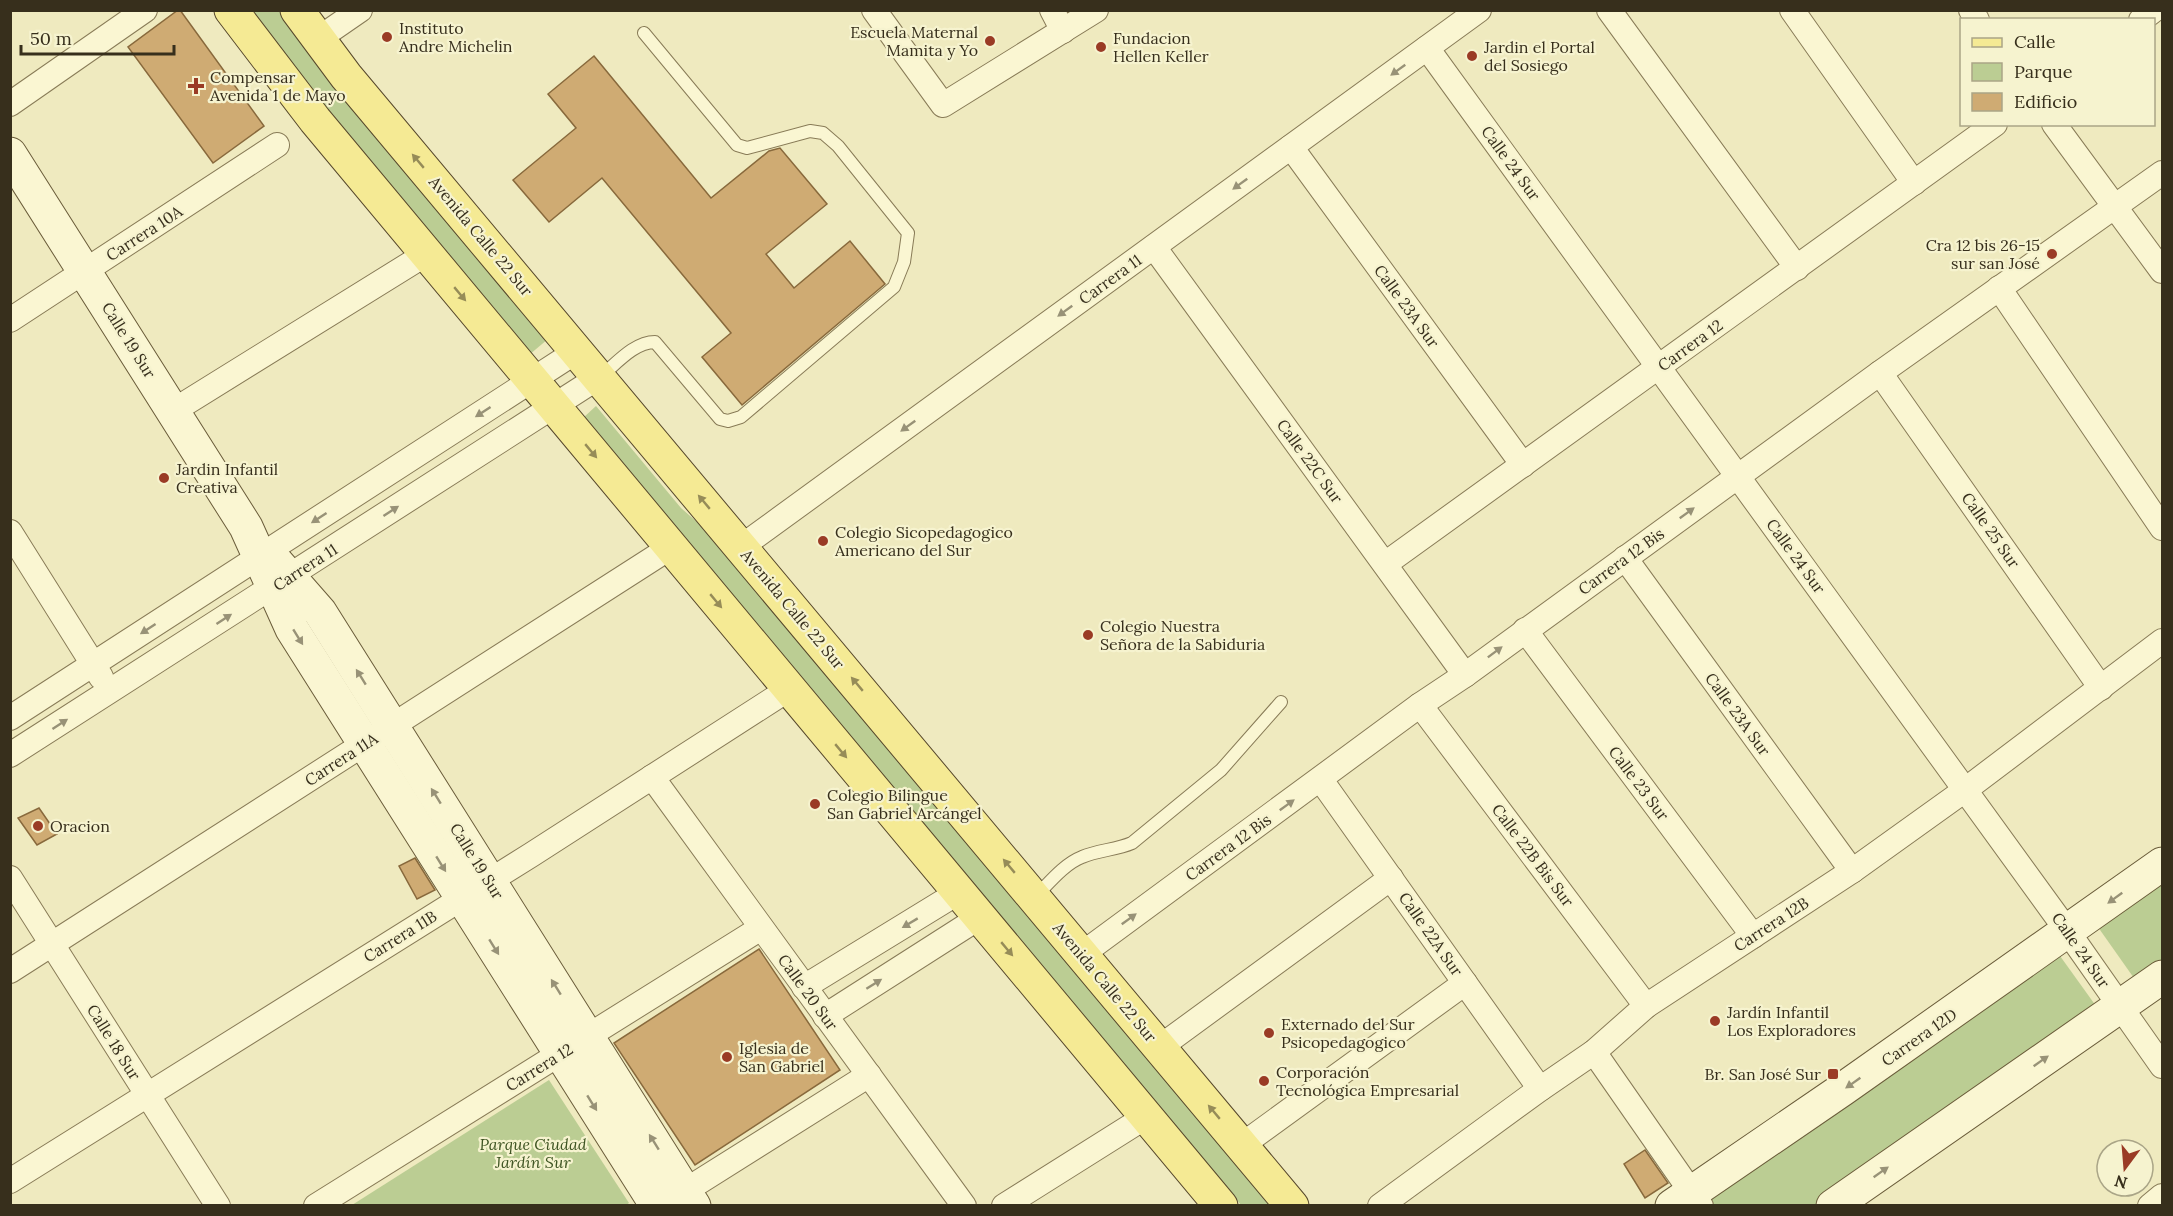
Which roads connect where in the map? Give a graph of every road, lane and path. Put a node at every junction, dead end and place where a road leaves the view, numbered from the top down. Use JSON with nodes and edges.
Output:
{"nodes":[{"id":1,"x":145,"y":10,"type":"edge"},
{"id":2,"x":231,"y":10,"type":"edge"},
{"id":3,"x":297,"y":10,"type":"edge"},
{"id":4,"x":360,"y":10,"type":"edge"},
{"id":5,"x":874,"y":10,"type":"edge"},
{"id":6,"x":1096,"y":10,"type":"edge"},
{"id":7,"x":1479,"y":10,"type":"edge"},
{"id":8,"x":1609,"y":10,"type":"edge"},
{"id":9,"x":1792,"y":10,"type":"edge"},
{"id":10,"x":1057,"y":21,"type":"edge"},
{"id":11,"x":644,"y":33,"type":"dead end"},
{"id":12,"x":318,"y":39,"type":"junction"},
{"id":13,"x":1427,"y":48,"type":"junction"},
{"id":14,"x":10,"y":104,"type":"edge"},
{"id":15,"x":1992,"y":126,"type":"edge"},
{"id":16,"x":2055,"y":126,"type":"edge"},
{"id":17,"x":277,"y":145,"type":"dead end"},
{"id":18,"x":1291,"y":147,"type":"junction"},
{"id":19,"x":10,"y":154,"type":"edge"},
{"id":20,"x":2163,"y":173,"type":"edge"},
{"id":21,"x":1914,"y":183,"type":"junction"},
{"id":22,"x":2113,"y":207,"type":"junction"},
{"id":23,"x":1154,"y":247,"type":"junction"},
{"id":24,"x":426,"y":254,"type":"junction"},
{"id":25,"x":1797,"y":268,"type":"junction"},
{"id":26,"x":85,"y":271,"type":"junction"},
{"id":27,"x":2163,"y":271,"type":"edge"},
{"id":28,"x":1999,"y":288,"type":"junction"},
{"id":29,"x":10,"y":320,"type":"edge"},
{"id":30,"x":577,"y":351,"type":"junction"},
{"id":31,"x":1659,"y":367,"type":"junction"},
{"id":32,"x":1880,"y":373,"type":"junction"},
{"id":33,"x":599,"y":377,"type":"junction"},
{"id":34,"x":532,"y":380,"type":"junction"},
{"id":35,"x":554,"y":406,"type":"junction"},
{"id":36,"x":173,"y":411,"type":"junction"},
{"id":37,"x":1523,"y":465,"type":"junction"},
{"id":38,"x":1737,"y":476,"type":"junction"},
{"id":39,"x":2163,"y":528,"type":"edge"},
{"id":40,"x":10,"y":532,"type":"edge"},
{"id":41,"x":741,"y":547,"type":"junction"},
{"id":42,"x":671,"y":548,"type":"junction"},
{"id":43,"x":264,"y":554,"type":"junction"},
{"id":44,"x":1625,"y":558,"type":"junction"},
{"id":45,"x":1385,"y":564,"type":"junction"},
{"id":46,"x":282,"y":581,"type":"junction"},
{"id":47,"x":1525,"y":630,"type":"junction"},
{"id":48,"x":2163,"y":641,"type":"edge"},
{"id":49,"x":93,"y":665,"type":"junction"},
{"id":50,"x":1464,"y":675,"type":"junction"},
{"id":51,"x":2102,"y":688,"type":"junction"},
{"id":52,"x":789,"y":689,"type":"junction"},
{"id":53,"x":110,"y":692,"type":"junction"},
{"id":54,"x":1281,"y":702,"type":"dead end"},
{"id":55,"x":1420,"y":705,"type":"junction"},
{"id":56,"x":10,"y":718,"type":"edge"},
{"id":57,"x":392,"y":727,"type":"junction"},
{"id":58,"x":365,"y":744,"type":"junction"},
{"id":59,"x":10,"y":756,"type":"edge"},
{"id":60,"x":652,"y":777,"type":"junction"},
{"id":61,"x":1321,"y":780,"type":"junction"},
{"id":62,"x":1965,"y":790,"type":"junction"},
{"id":63,"x":2163,"y":864,"type":"edge"},
{"id":64,"x":1852,"y":870,"type":"junction"},
{"id":65,"x":10,"y":878,"type":"edge"},
{"id":66,"x":1391,"y":878,"type":"junction"},
{"id":67,"x":476,"y":889,"type":"junction"},
{"id":68,"x":959,"y":892,"type":"junction"},
{"id":69,"x":1035,"y":897,"type":"junction"},
{"id":70,"x":980,"y":917,"type":"junction"},
{"id":71,"x":761,"y":928,"type":"junction"},
{"id":72,"x":2068,"y":932,"type":"junction"},
{"id":73,"x":1753,"y":936,"type":"junction"},
{"id":74,"x":53,"y":944,"type":"junction"},
{"id":75,"x":1082,"y":954,"type":"junction"},
{"id":76,"x":10,"y":971,"type":"edge"},
{"id":77,"x":2163,"y":977,"type":"edge"},
{"id":78,"x":1465,"y":983,"type":"junction"},
{"id":79,"x":804,"y":987,"type":"junction"},
{"id":80,"x":1646,"y":1006,"type":"junction"},
{"id":81,"x":2121,"y":1007,"type":"junction"},
{"id":82,"x":825,"y":1016,"type":"junction"},
{"id":83,"x":574,"y":1045,"type":"junction"},
{"id":84,"x":1160,"y":1047,"type":"junction"},
{"id":85,"x":1594,"y":1052,"type":"junction"},
{"id":86,"x":2163,"y":1066,"type":"edge"},
{"id":87,"x":868,"y":1076,"type":"junction"},
{"id":88,"x":1540,"y":1089,"type":"junction"},
{"id":89,"x":147,"y":1095,"type":"junction"},
{"id":90,"x":1146,"y":1116,"type":"junction"},
{"id":91,"x":1242,"y":1145,"type":"junction"},
{"id":92,"x":10,"y":1181,"type":"edge"},
{"id":93,"x":2163,"y":1196,"type":"edge"},
{"id":94,"x":1688,"y":1201,"type":"edge"},
{"id":95,"x":675,"y":1202,"type":"edge"},
{"id":96,"x":218,"y":1206,"type":"edge"},
{"id":97,"x":316,"y":1206,"type":"edge"},
{"id":98,"x":964,"y":1206,"type":"edge"},
{"id":99,"x":1004,"y":1206,"type":"edge"},
{"id":100,"x":1221,"y":1206,"type":"edge"},
{"id":101,"x":1292,"y":1206,"type":"edge"},
{"id":102,"x":1380,"y":1206,"type":"edge"},
{"id":103,"x":1833,"y":1206,"type":"edge"},
{"id":104,"x":2150,"y":1206,"type":"edge"}],
"edges":[{"from":1,"to":14,"type":"street"},
{"from":2,"to":24,"type":"main road"},
{"from":3,"to":12,"type":"main road","name":"Avenida Calle 22 Sur"},
{"from":4,"to":12,"type":"street"},
{"from":5,"to":10,"type":"street"},
{"from":6,"to":10,"type":"street"},
{"from":7,"to":13,"type":"street","name":"Carrera 11"},
{"from":8,"to":25,"type":"street"},
{"from":9,"to":21,"type":"street"},
{"from":11,"to":33,"type":"lane"},
{"from":30,"to":12,"type":"main road","name":"Avenida Calle 22 Sur","one_way":true},
{"from":13,"to":18,"type":"street","name":"Carrera 11","one_way":true},
{"from":13,"to":31,"type":"street","name":"Calle 24 Sur"},
{"from":15,"to":21,"type":"street","name":"Carrera 12"},
{"from":16,"to":22,"type":"street"},
{"from":17,"to":26,"type":"street","name":"Carrera 10A"},
{"from":18,"to":23,"type":"street","name":"Carrera 11","one_way":true},
{"from":18,"to":37,"type":"street","name":"Calle 23A Sur"},
{"from":19,"to":26,"type":"street","name":"Calle 19 Sur"},
{"from":20,"to":22,"type":"street","name":"Carrera 12 Bis"},
{"from":21,"to":25,"type":"street","name":"Carrera 12"},
{"from":22,"to":27,"type":"street"},
{"from":22,"to":28,"type":"street","name":"Carrera 12 Bis"},
{"from":23,"to":41,"type":"street","name":"Carrera 11","one_way":true},
{"from":23,"to":45,"type":"street","name":"Calle 22C Sur"},
{"from":24,"to":34,"type":"main road","one_way":true},
{"from":24,"to":36,"type":"street"},
{"from":25,"to":31,"type":"street","name":"Carrera 12"},
{"from":26,"to":29,"type":"street","name":"Carrera 10A"},
{"from":26,"to":36,"type":"street","name":"Calle 19 Sur"},
{"from":28,"to":32,"type":"street","name":"Carrera 12 Bis"},
{"from":28,"to":39,"type":"street"},
{"from":30,"to":33,"type":"main road","name":"Avenida Calle 22 Sur"},
{"from":30,"to":34,"type":"street","name":"Carrera 11"},
{"from":31,"to":37,"type":"street","name":"Carrera 12"},
{"from":31,"to":38,"type":"street","name":"Calle 24 Sur"},
{"from":32,"to":38,"type":"street","name":"Carrera 12 Bis"},
{"from":32,"to":51,"type":"street","name":"Calle 25 Sur"},
{"from":33,"to":35,"type":"street","name":"Carrera 11"},
{"from":41,"to":33,"type":"main road","name":"Avenida Calle 22 Sur","one_way":true},
{"from":34,"to":35,"type":"main road"},
{"from":34,"to":43,"type":"street","name":"Carrera 11","one_way":true},
{"from":35,"to":42,"type":"main road","one_way":true},
{"from":46,"to":35,"type":"street","name":"Carrera 11","one_way":true},
{"from":36,"to":43,"type":"street","name":"Calle 19 Sur"},
{"from":37,"to":45,"type":"street","name":"Carrera 12"},
{"from":44,"to":38,"type":"street","name":"Carrera 12 Bis","one_way":true},
{"from":38,"to":62,"type":"street","name":"Calle 24 Sur"},
{"from":40,"to":49,"type":"street"},
{"from":69,"to":41,"type":"main road","name":"Avenida Calle 22 Sur","one_way":true},
{"from":42,"to":52,"type":"main road","one_way":true},
{"from":42,"to":57,"type":"street","name":"Carrera 11A"},
{"from":43,"to":46,"type":"street","name":"Calle 19 Sur"},
{"from":43,"to":49,"type":"street","name":"Carrera 11","one_way":true},
{"from":44,"to":47,"type":"street","name":"Carrera 12 Bis"},
{"from":44,"to":64,"type":"street","name":"Calle 23A Sur"},
{"from":45,"to":50,"type":"street","name":"Calle 22C Sur"},
{"from":53,"to":46,"type":"street","name":"Carrera 11","one_way":true},
{"from":57,"to":46,"type":"street","name":"Calle 19 Sur","one_way":true},
{"from":46,"to":58,"type":"street","name":"Calle 19 Sur","one_way":true},
{"from":50,"to":47,"type":"street","name":"Carrera 12 Bis","one_way":true},
{"from":47,"to":73,"type":"street","name":"Calle 23 Sur"},
{"from":48,"to":51,"type":"street","name":"Carrera 12B"},
{"from":49,"to":53,"type":"street"},
{"from":49,"to":56,"type":"street","name":"Carrera 11"},
{"from":50,"to":55,"type":"street","name":"Carrera 12 Bis"},
{"from":51,"to":62,"type":"street","name":"Carrera 12B"},
{"from":52,"to":60,"type":"street","name":"Carrera 11B"},
{"from":52,"to":68,"type":"main road","one_way":true},
{"from":59,"to":53,"type":"street","name":"Carrera 11","one_way":true},
{"from":54,"to":69,"type":"lane"},
{"from":55,"to":61,"type":"street","name":"Carrera 12 Bis"},
{"from":55,"to":80,"type":"street","name":"Calle 22B Bis Sur"},
{"from":57,"to":58,"type":"street","name":"Carrera 11A"},
{"from":67,"to":57,"type":"street","name":"Calle 19 Sur","one_way":true},
{"from":58,"to":67,"type":"street","name":"Calle 19 Sur","one_way":true},
{"from":58,"to":74,"type":"street","name":"Carrera 11A"},
{"from":60,"to":67,"type":"street","name":"Carrera 11B"},
{"from":60,"to":71,"type":"street","name":"Calle 20 Sur"},
{"from":61,"to":66,"type":"street","name":"Calle 22A Sur"},
{"from":75,"to":61,"type":"street","name":"Carrera 12 Bis","one_way":true},
{"from":62,"to":64,"type":"street","name":"Carrera 12B"},
{"from":62,"to":72,"type":"street","name":"Calle 24 Sur"},
{"from":63,"to":72,"type":"street","name":"Carrera 12D","one_way":true},
{"from":64,"to":73,"type":"street","name":"Carrera 12B"},
{"from":65,"to":74,"type":"street","name":"Calle 18 Sur"},
{"from":66,"to":78,"type":"street","name":"Calle 22A Sur"},
{"from":66,"to":84,"type":"street"},
{"from":67,"to":83,"type":"street","name":"Calle 19 Sur"},
{"from":67,"to":89,"type":"street","name":"Carrera 11B"},
{"from":68,"to":70,"type":"main road"},
{"from":68,"to":79,"type":"street","one_way":true},
{"from":69,"to":75,"type":"main road","name":"Avenida Calle 22 Sur"},
{"from":82,"to":70,"type":"street","one_way":true},
{"from":70,"to":90,"type":"main road","one_way":true},
{"from":71,"to":79,"type":"street","name":"Calle 20 Sur"},
{"from":71,"to":83,"type":"street","name":"Carrera 12"},
{"from":72,"to":81,"type":"street","name":"Calle 24 Sur"},
{"from":72,"to":94,"type":"street","name":"Carrera 12D","one_way":true},
{"from":73,"to":80,"type":"street","name":"Carrera 12B"},
{"from":74,"to":76,"type":"street","name":"Carrera 11A"},
{"from":74,"to":89,"type":"street","name":"Calle 18 Sur"},
{"from":75,"to":84,"type":"main road","name":"Avenida Calle 22 Sur"},
{"from":77,"to":81,"type":"street"},
{"from":78,"to":88,"type":"street","name":"Calle 22A Sur"},
{"from":78,"to":91,"type":"street"},
{"from":79,"to":82,"type":"street","name":"Calle 20 Sur"},
{"from":80,"to":85,"type":"street","name":"Carrera 12B"},
{"from":81,"to":86,"type":"street","name":"Calle 24 Sur"},
{"from":103,"to":81,"type":"street","one_way":true},
{"from":82,"to":87,"type":"street","name":"Calle 20 Sur"},
{"from":83,"to":95,"type":"street","name":"Calle 19 Sur"},
{"from":83,"to":97,"type":"street","name":"Carrera 12"},
{"from":91,"to":84,"type":"main road","name":"Avenida Calle 22 Sur","one_way":true},
{"from":85,"to":88,"type":"street","name":"Carrera 12B"},
{"from":85,"to":94,"type":"street"},
{"from":87,"to":95,"type":"street"},
{"from":87,"to":98,"type":"street","name":"Calle 20 Sur"},
{"from":88,"to":102,"type":"street","name":"Carrera 12B"},
{"from":89,"to":92,"type":"street","name":"Carrera 11B"},
{"from":89,"to":96,"type":"street","name":"Calle 18 Sur"},
{"from":90,"to":99,"type":"street"},
{"from":90,"to":100,"type":"main road"},
{"from":91,"to":101,"type":"main road","name":"Avenida Calle 22 Sur"},
{"from":93,"to":104,"type":"street"}]}
